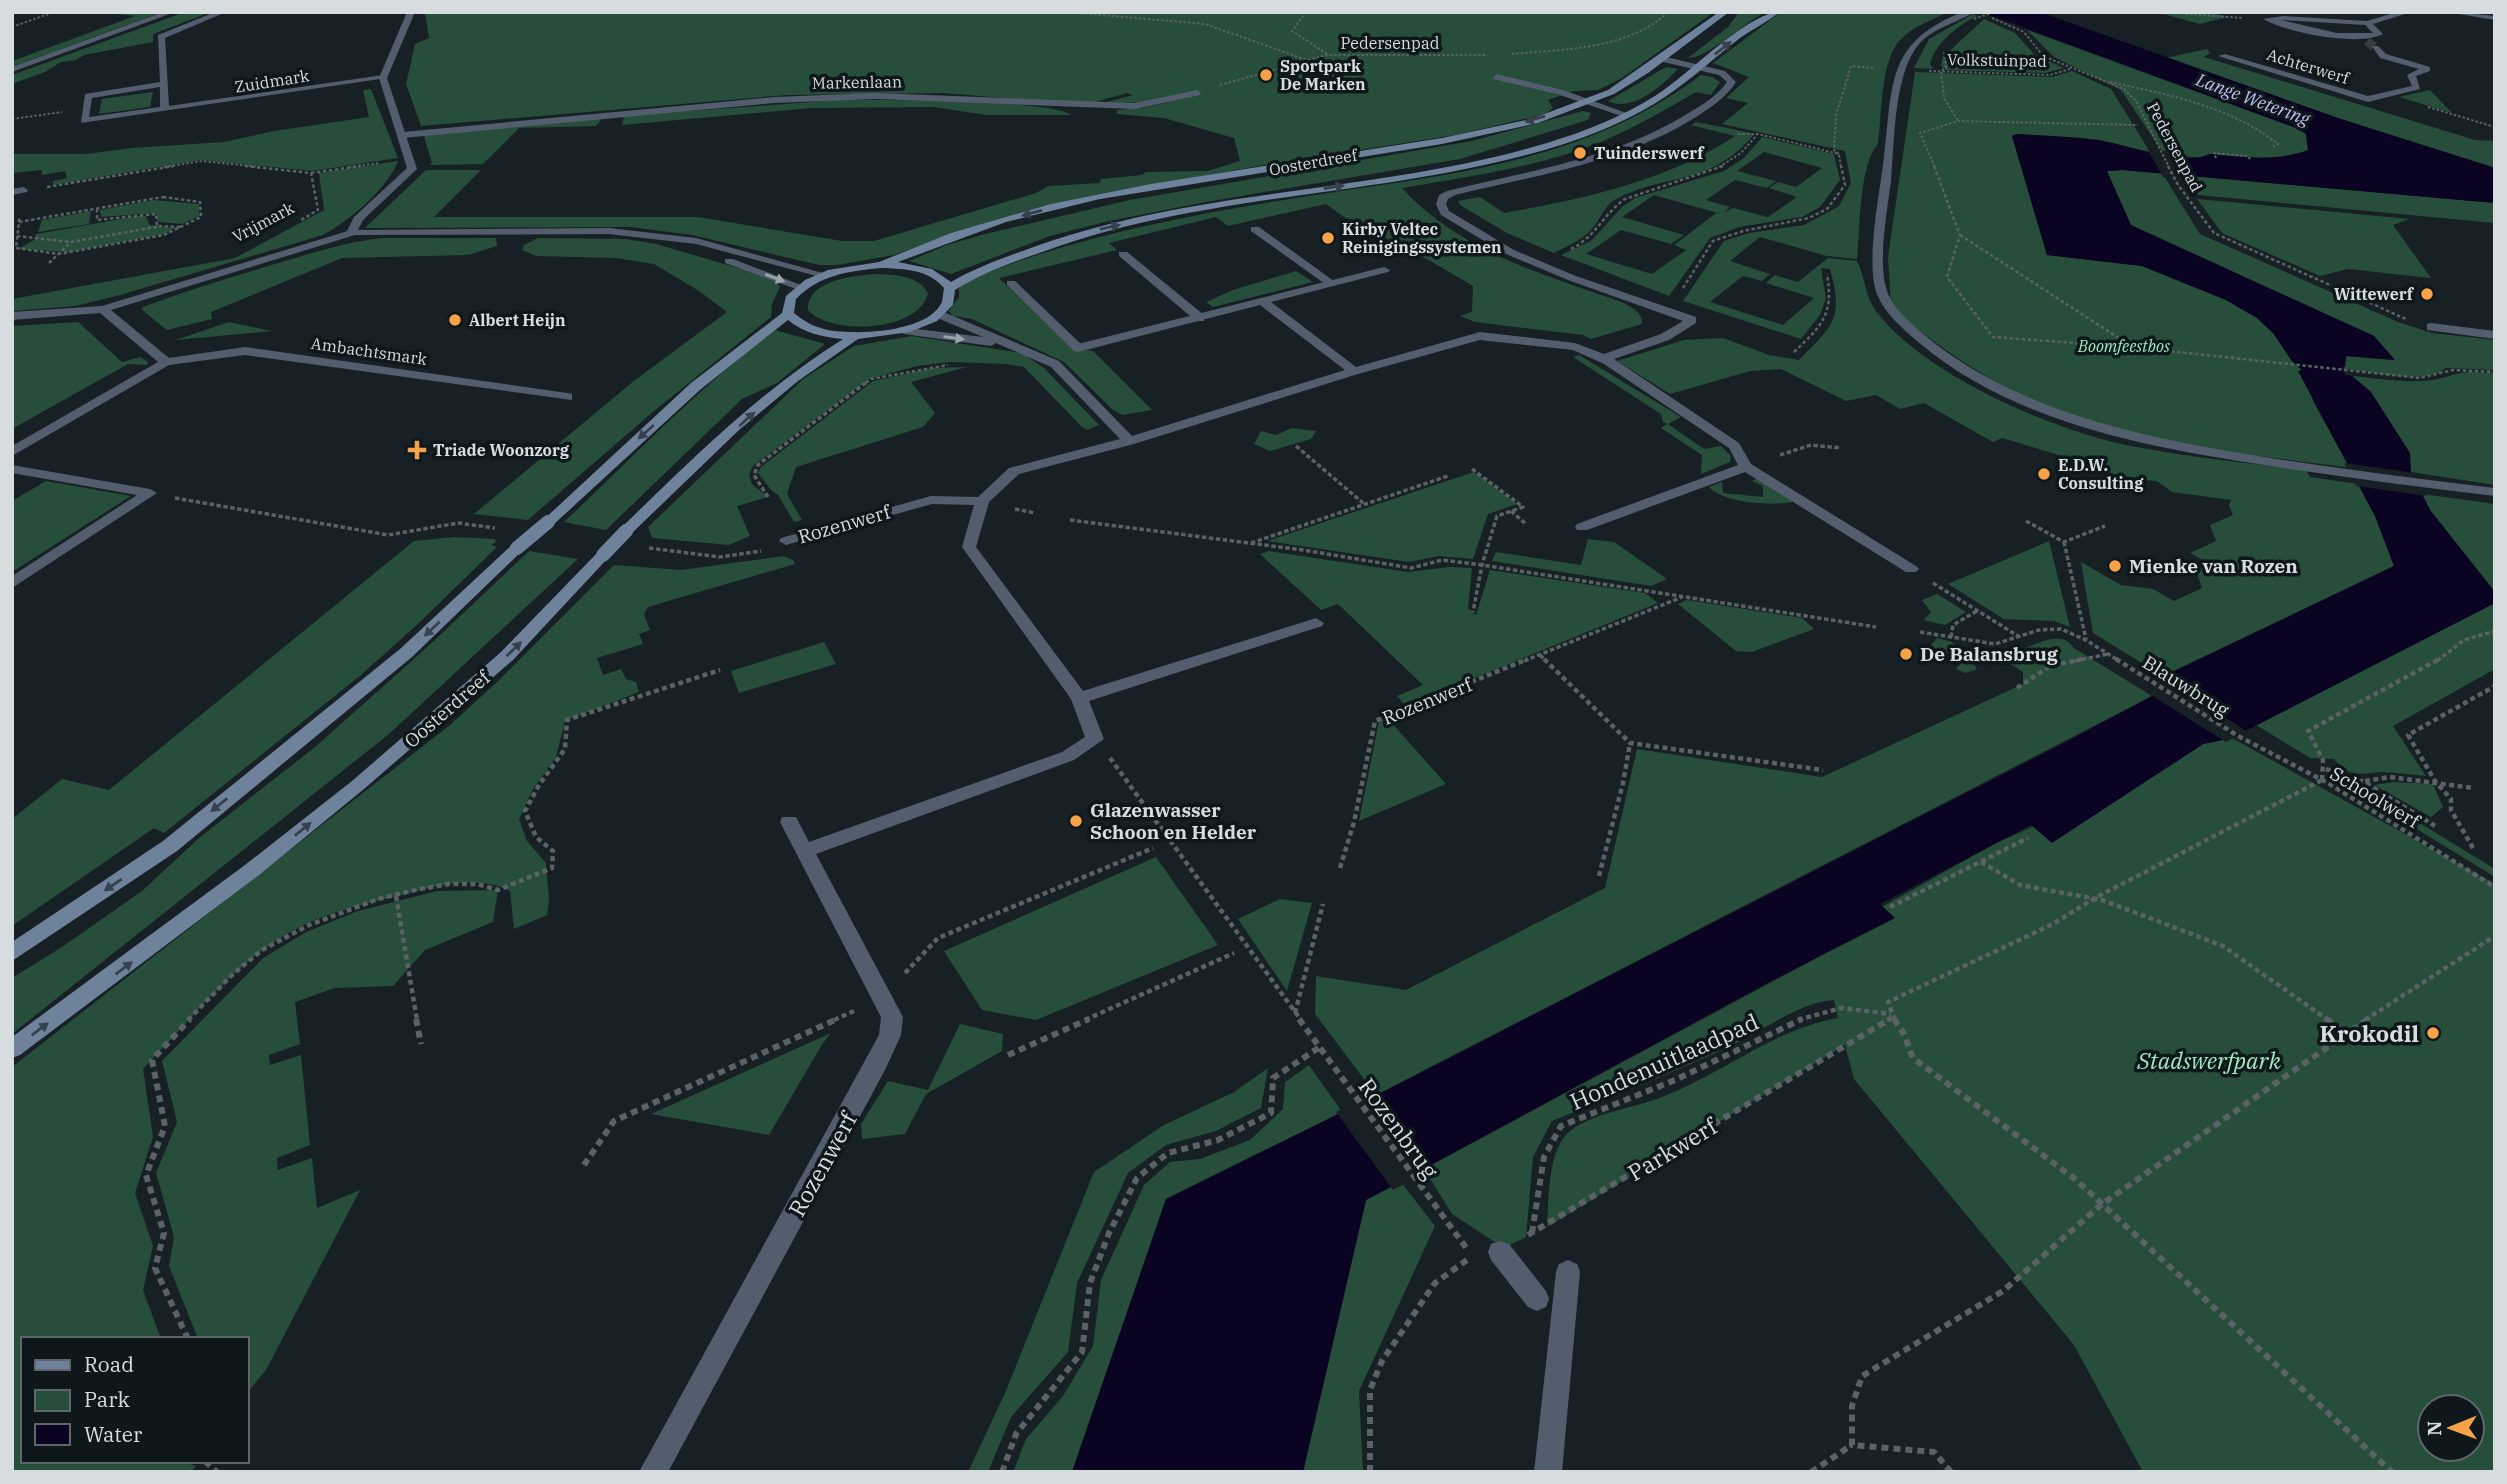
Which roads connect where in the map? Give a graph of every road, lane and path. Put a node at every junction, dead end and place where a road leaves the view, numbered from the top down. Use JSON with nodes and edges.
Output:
{"nodes":[{"id":1,"x":54,"y":12,"type":"edge"},
{"id":2,"x":171,"y":12,"type":"edge"},
{"id":3,"x":222,"y":12,"type":"edge"},
{"id":4,"x":411,"y":12,"type":"edge"},
{"id":5,"x":1068,"y":12,"type":"edge"},
{"id":6,"x":1306,"y":12,"type":"edge"},
{"id":7,"x":1668,"y":12,"type":"edge"},
{"id":8,"x":1725,"y":12,"type":"edge"},
{"id":9,"x":1776,"y":12,"type":"edge"},
{"id":10,"x":1994,"y":12,"type":"edge"},
{"id":11,"x":2163,"y":12,"type":"edge"},
{"id":12,"x":2407,"y":12,"type":"edge"},
{"id":13,"x":2459,"y":12,"type":"edge"},
{"id":14,"x":1970,"y":15,"type":"edge"},
{"id":15,"x":2495,"y":18,"type":"edge"},
{"id":16,"x":2267,"y":19,"type":"junction"},
{"id":17,"x":2367,"y":23,"type":"junction"},
{"id":18,"x":12,"y":27,"type":"edge"},
{"id":19,"x":2368,"y":41,"type":"junction"},
{"id":20,"x":1504,"y":54,"type":"dead end"},
{"id":21,"x":1328,"y":55,"type":"junction"},
{"id":22,"x":1491,"y":55,"type":"dead end"},
{"id":23,"x":2222,"y":56,"type":"dead end"},
{"id":24,"x":1662,"y":59,"type":"junction"},
{"id":25,"x":1307,"y":61,"type":"junction"},
{"id":26,"x":1699,"y":67,"type":"junction"},
{"id":27,"x":2071,"y":68,"type":"junction"},
{"id":28,"x":12,"y":70,"type":"edge"},
{"id":29,"x":1900,"y":71,"type":"junction"},
{"id":30,"x":1922,"y":71,"type":"dead end"},
{"id":31,"x":1941,"y":71,"type":"junction"},
{"id":32,"x":1496,"y":77,"type":"dead end"},
{"id":33,"x":383,"y":78,"type":"junction"},
{"id":34,"x":2094,"y":79,"type":"junction"},
{"id":35,"x":164,"y":84,"type":"junction"},
{"id":36,"x":1197,"y":93,"type":"joint"},
{"id":37,"x":2386,"y":95,"type":"junction"},
{"id":38,"x":1586,"y":104,"type":"junction"},
{"id":39,"x":1103,"y":106,"type":"junction"},
{"id":40,"x":87,"y":108,"type":"junction"},
{"id":41,"x":165,"y":109,"type":"junction"},
{"id":42,"x":2222,"y":110,"type":"dead end"},
{"id":43,"x":2214,"y":111,"type":"junction"},
{"id":44,"x":1627,"y":116,"type":"junction"},
{"id":45,"x":1101,"y":117,"type":"dead end"},
{"id":46,"x":12,"y":119,"type":"edge"},
{"id":47,"x":1958,"y":121,"type":"junction"},
{"id":48,"x":2138,"y":125,"type":"dead end"},
{"id":49,"x":2495,"y":127,"type":"edge"},
{"id":50,"x":1738,"y":134,"type":"dead end"},
{"id":51,"x":1758,"y":134,"type":"junction"},
{"id":52,"x":403,"y":135,"type":"junction"},
{"id":53,"x":2273,"y":147,"type":"dead end"},
{"id":54,"x":1839,"y":154,"type":"junction"},
{"id":55,"x":409,"y":158,"type":"junction"},
{"id":56,"x":2216,"y":158,"type":"dead end"},
{"id":57,"x":2251,"y":160,"type":"dead end"},
{"id":58,"x":310,"y":173,"type":"junction"},
{"id":59,"x":18,"y":191,"type":"edge"},
{"id":60,"x":97,"y":209,"type":"junction"},
{"id":61,"x":18,"y":222,"type":"junction"},
{"id":62,"x":161,"y":226,"type":"junction"},
{"id":63,"x":290,"y":226,"type":"dead end"},
{"id":64,"x":181,"y":227,"type":"junction"},
{"id":65,"x":1255,"y":229,"type":"dead end"},
{"id":66,"x":351,"y":233,"type":"junction"},
{"id":67,"x":17,"y":236,"type":"junction"},
{"id":68,"x":1960,"y":236,"type":"junction"},
{"id":69,"x":667,"y":237,"type":"junction"},
{"id":70,"x":71,"y":242,"type":"junction"},
{"id":71,"x":59,"y":254,"type":"junction"},
{"id":72,"x":1123,"y":254,"type":"dead end"},
{"id":73,"x":49,"y":263,"type":"dead end"},
{"id":74,"x":1539,"y":264,"type":"junction"},
{"id":75,"x":881,"y":265,"type":"junction"},
{"id":76,"x":1384,"y":270,"type":"dead end"},
{"id":77,"x":1827,"y":274,"type":"dead end"},
{"id":78,"x":824,"y":275,"type":"junction"},
{"id":79,"x":1011,"y":283,"type":"dead end"},
{"id":80,"x":1332,"y":284,"type":"junction"},
{"id":81,"x":800,"y":287,"type":"junction"},
{"id":82,"x":950,"y":288,"type":"junction"},
{"id":83,"x":1264,"y":302,"type":"junction"},
{"id":84,"x":103,"y":309,"type":"junction"},
{"id":85,"x":1665,"y":311,"type":"junction"},
{"id":86,"x":788,"y":314,"type":"junction"},
{"id":87,"x":939,"y":314,"type":"junction"},
{"id":88,"x":12,"y":316,"type":"edge"},
{"id":89,"x":1200,"y":318,"type":"junction"},
{"id":90,"x":2431,"y":327,"type":"joint"},
{"id":91,"x":904,"y":330,"type":"junction"},
{"id":92,"x":2495,"y":335,"type":"edge"},
{"id":93,"x":853,"y":337,"type":"junction"},
{"id":94,"x":1004,"y":343,"type":"junction"},
{"id":95,"x":2132,"y":347,"type":"junction"},
{"id":96,"x":1794,"y":352,"type":"dead end"},
{"id":97,"x":1603,"y":359,"type":"junction"},
{"id":98,"x":166,"y":362,"type":"junction"},
{"id":99,"x":954,"y":365,"type":"dead end"},
{"id":100,"x":1354,"y":371,"type":"junction"},
{"id":101,"x":2495,"y":372,"type":"edge"},
{"id":102,"x":567,"y":397,"type":"dead end"},
{"id":103,"x":1129,"y":441,"type":"junction"},
{"id":104,"x":1296,"y":446,"type":"dead end"},
{"id":105,"x":1841,"y":448,"type":"dead end"},
{"id":106,"x":12,"y":452,"type":"edge"},
{"id":107,"x":1746,"y":467,"type":"junction"},
{"id":108,"x":12,"y":469,"type":"edge"},
{"id":109,"x":1472,"y":469,"type":"dead end"},
{"id":110,"x":1448,"y":476,"type":"dead end"},
{"id":111,"x":2495,"y":492,"type":"edge"},
{"id":112,"x":150,"y":493,"type":"junction"},
{"id":113,"x":768,"y":497,"type":"dead end"},
{"id":114,"x":982,"y":502,"type":"junction"},
{"id":115,"x":1364,"y":503,"type":"junction"},
{"id":116,"x":1511,"y":511,"type":"junction"},
{"id":117,"x":1070,"y":520,"type":"dead end"},
{"id":118,"x":2026,"y":521,"type":"dead end"},
{"id":119,"x":458,"y":523,"type":"dead end"},
{"id":120,"x":1526,"y":524,"type":"dead end"},
{"id":121,"x":2105,"y":526,"type":"dead end"},
{"id":122,"x":1582,"y":527,"type":"dead end"},
{"id":123,"x":786,"y":541,"type":"joint"},
{"id":124,"x":2064,"y":542,"type":"junction"},
{"id":125,"x":1250,"y":543,"type":"junction"},
{"id":126,"x":708,"y":555,"type":"dead end"},
{"id":127,"x":1482,"y":565,"type":"junction"},
{"id":128,"x":1911,"y":569,"type":"joint"},
{"id":129,"x":12,"y":583,"type":"edge"},
{"id":130,"x":1686,"y":596,"type":"junction"},
{"id":131,"x":1977,"y":611,"type":"junction"},
{"id":132,"x":1473,"y":612,"type":"dead end"},
{"id":133,"x":1316,"y":623,"type":"dead end"},
{"id":134,"x":1876,"y":627,"type":"dead end"},
{"id":135,"x":2495,"y":631,"type":"edge"},
{"id":136,"x":1920,"y":632,"type":"dead end"},
{"id":137,"x":2019,"y":636,"type":"junction"},
{"id":138,"x":1951,"y":637,"type":"junction"},
{"id":139,"x":2086,"y":640,"type":"junction"},
{"id":140,"x":2108,"y":654,"type":"junction"},
{"id":141,"x":1540,"y":655,"type":"junction"},
{"id":142,"x":720,"y":670,"type":"dead end"},
{"id":143,"x":2495,"y":686,"type":"edge"},
{"id":144,"x":2017,"y":688,"type":"dead end"},
{"id":145,"x":1079,"y":698,"type":"junction"},
{"id":146,"x":2238,"y":736,"type":"joint"},
{"id":147,"x":1095,"y":739,"type":"junction"},
{"id":148,"x":1630,"y":743,"type":"junction"},
{"id":149,"x":2326,"y":769,"type":"junction"},
{"id":150,"x":1823,"y":770,"type":"dead end"},
{"id":151,"x":2322,"y":780,"type":"junction"},
{"id":152,"x":2435,"y":781,"type":"junction"},
{"id":153,"x":2364,"y":782,"type":"junction"},
{"id":154,"x":2473,"y":788,"type":"dead end"},
{"id":155,"x":789,"y":822,"type":"dead end"},
{"id":156,"x":2435,"y":826,"type":"dead end"},
{"id":157,"x":2028,"y":838,"type":"dead end"},
{"id":158,"x":2473,"y":848,"type":"dead end"},
{"id":159,"x":804,"y":851,"type":"junction"},
{"id":160,"x":1981,"y":862,"type":"junction"},
{"id":161,"x":1340,"y":868,"type":"dead end"},
{"id":162,"x":1599,"y":876,"type":"dead end"},
{"id":163,"x":2495,"y":887,"type":"edge"},
{"id":164,"x":396,"y":896,"type":"junction"},
{"id":165,"x":2095,"y":898,"type":"junction"},
{"id":166,"x":1322,"y":904,"type":"dead end"},
{"id":167,"x":1890,"y":907,"type":"dead end"},
{"id":168,"x":2495,"y":936,"type":"edge"},
{"id":169,"x":12,"y":953,"type":"edge"},
{"id":170,"x":1234,"y":953,"type":"dead end"},
{"id":171,"x":1294,"y":1014,"type":"junction"},
{"id":172,"x":1892,"y":1015,"type":"junction"},
{"id":173,"x":2346,"y":1033,"type":"junction"},
{"id":174,"x":421,"y":1044,"type":"dead end"},
{"id":175,"x":12,"y":1049,"type":"edge"},
{"id":176,"x":1320,"y":1051,"type":"junction"},
{"id":177,"x":1008,"y":1055,"type":"dead end"},
{"id":178,"x":2102,"y":1204,"type":"junction"},
{"id":179,"x":1531,"y":1233,"type":"junction"},
{"id":180,"x":1500,"y":1252,"type":"joint"},
{"id":181,"x":1568,"y":1272,"type":"dead end"},
{"id":182,"x":1537,"y":1299,"type":"dead end"},
{"id":183,"x":187,"y":1337,"type":"edge"},
{"id":184,"x":1852,"y":1445,"type":"junction"},
{"id":185,"x":653,"y":1472,"type":"edge"},
{"id":186,"x":1002,"y":1472,"type":"edge"},
{"id":187,"x":1370,"y":1472,"type":"edge"},
{"id":188,"x":1548,"y":1472,"type":"edge"},
{"id":189,"x":1811,"y":1472,"type":"edge"},
{"id":190,"x":1951,"y":1472,"type":"edge"},
{"id":191,"x":2392,"y":1472,"type":"edge"}],
"edges":[{"from":1,"to":18,"type":"path"},
{"from":2,"to":28,"type":"street"},
{"from":3,"to":35,"type":"street"},
{"from":4,"to":33,"type":"street"},
{"from":5,"to":25,"type":"path"},
{"from":6,"to":21,"type":"path"},
{"from":7,"to":20,"type":"path"},
{"from":8,"to":24,"type":"main road","name":"Oosterdreef"},
{"from":26,"to":9,"type":"main road","name":"Oosterdreef","one_way":true},
{"from":10,"to":14,"type":"path","bridge":true},
{"from":11,"to":16,"type":"path","name":"Achterwerf"},
{"from":12,"to":17,"type":"street","name":"Achterwerf"},
{"from":13,"to":15,"type":"street"},
{"from":14,"to":27,"type":"path","name":"Pedersenpad"},
{"from":14,"to":29,"type":"street"},
{"from":16,"to":17,"type":"street","name":"Achterwerf"},
{"from":16,"to":19,"type":"street","name":"Achterwerf"},
{"from":17,"to":19,"type":"street"},
{"from":19,"to":37,"type":"street","name":"Achterwerf"},
{"from":21,"to":22,"type":"path","name":"Pedersenpad"},
{"from":21,"to":25,"type":"path","name":"Pedersenpad"},
{"from":23,"to":37,"type":"street","name":"Achterwerf"},
{"from":24,"to":26,"type":"street"},
{"from":24,"to":38,"type":"main road","name":"Oosterdreef"},
{"from":25,"to":36,"type":"path"},
{"from":26,"to":44,"type":"main road","name":"Oosterdreef"},
{"from":26,"to":74,"type":"street"},
{"from":27,"to":31,"type":"path","name":"Volkstuinpad"},
{"from":27,"to":34,"type":"path","name":"Pedersenpad"},
{"from":29,"to":54,"type":"path"},
{"from":29,"to":111,"type":"street"},
{"from":30,"to":31,"type":"path","name":"Volkstuinpad"},
{"from":31,"to":47,"type":"path"},
{"from":32,"to":38,"type":"street"},
{"from":33,"to":41,"type":"street","name":"Zuidmark"},
{"from":33,"to":52,"type":"street"},
{"from":34,"to":43,"type":"path"},
{"from":34,"to":90,"type":"path","name":"Pedersenpad"},
{"from":35,"to":40,"type":"street"},
{"from":35,"to":41,"type":"street"},
{"from":36,"to":39,"type":"street","name":"Markenlaan"},
{"from":37,"to":49,"type":"path"},
{"from":38,"to":44,"type":"street"},
{"from":38,"to":75,"type":"main road","name":"Oosterdreef","one_way":true},
{"from":39,"to":45,"type":"street"},
{"from":39,"to":52,"type":"street","name":"Markenlaan"},
{"from":40,"to":41,"type":"street","name":"Zuidmark"},
{"from":40,"to":46,"type":"path"},
{"from":42,"to":43,"type":"path"},
{"from":43,"to":53,"type":"path"},
{"from":82,"to":44,"type":"main road","name":"Oosterdreef","one_way":true},
{"from":47,"to":48,"type":"path"},
{"from":47,"to":68,"type":"path"},
{"from":50,"to":51,"type":"path"},
{"from":51,"to":54,"type":"path"},
{"from":51,"to":74,"type":"path"},
{"from":52,"to":55,"type":"street"},
{"from":54,"to":85,"type":"path"},
{"from":55,"to":58,"type":"path"},
{"from":55,"to":66,"type":"street"},
{"from":56,"to":57,"type":"path"},
{"from":58,"to":59,"type":"path","name":"Vrijmark"},
{"from":58,"to":63,"type":"path","name":"Vrijmark"},
{"from":59,"to":61,"type":"path"},
{"from":60,"to":61,"type":"path"},
{"from":60,"to":62,"type":"path"},
{"from":60,"to":64,"type":"path"},
{"from":61,"to":67,"type":"path"},
{"from":62,"to":64,"type":"path"},
{"from":62,"to":70,"type":"path"},
{"from":64,"to":71,"type":"path"},
{"from":65,"to":80,"type":"street"},
{"from":66,"to":69,"type":"street"},
{"from":66,"to":84,"type":"street","name":"Vrijmark"},
{"from":67,"to":70,"type":"path"},
{"from":67,"to":71,"type":"path"},
{"from":68,"to":95,"type":"path"},
{"from":68,"to":95,"type":"path"},
{"from":69,"to":78,"type":"street"},
{"from":69,"to":81,"type":"street","one_way":true},
{"from":70,"to":71,"type":"path"},
{"from":71,"to":73,"type":"path"},
{"from":72,"to":89,"type":"street"},
{"from":74,"to":85,"type":"street"},
{"from":75,"to":78,"type":"main road"},
{"from":75,"to":82,"type":"main road"},
{"from":76,"to":80,"type":"street"},
{"from":77,"to":96,"type":"path"},
{"from":78,"to":81,"type":"main road"},
{"from":79,"to":89,"type":"street"},
{"from":80,"to":83,"type":"street"},
{"from":81,"to":86,"type":"main road"},
{"from":82,"to":87,"type":"main road"},
{"from":83,"to":89,"type":"street"},
{"from":83,"to":100,"type":"street"},
{"from":84,"to":88,"type":"street","name":"Vrijmark"},
{"from":84,"to":98,"type":"street"},
{"from":85,"to":97,"type":"street"},
{"from":86,"to":93,"type":"main road"},
{"from":86,"to":169,"type":"main road","one_way":true,"bridge":true},
{"from":87,"to":91,"type":"main road"},
{"from":87,"to":94,"type":"street"},
{"from":90,"to":92,"type":"street"},
{"from":91,"to":93,"type":"main road"},
{"from":91,"to":94,"type":"street","one_way":true},
{"from":175,"to":93,"type":"main road","name":"Oosterdreef","one_way":true,"bridge":true},
{"from":94,"to":103,"type":"street"},
{"from":95,"to":101,"type":"path"},
{"from":97,"to":100,"type":"street"},
{"from":97,"to":107,"type":"street"},
{"from":98,"to":102,"type":"street","name":"Ambachtsmark"},
{"from":98,"to":106,"type":"street","name":"Ambachtsmark"},
{"from":99,"to":113,"type":"path"},
{"from":100,"to":103,"type":"street"},
{"from":103,"to":114,"type":"street"},
{"from":104,"to":115,"type":"path"},
{"from":105,"to":107,"type":"path"},
{"from":107,"to":122,"type":"street"},
{"from":107,"to":128,"type":"street"},
{"from":108,"to":112,"type":"street"},
{"from":109,"to":116,"type":"path"},
{"from":110,"to":115,"type":"path"},
{"from":112,"to":119,"type":"path"},
{"from":112,"to":129,"type":"street"},
{"from":114,"to":123,"type":"street","name":"Rozenwerf"},
{"from":114,"to":145,"type":"street"},
{"from":115,"to":125,"type":"path"},
{"from":116,"to":120,"type":"path"},
{"from":116,"to":127,"type":"path"},
{"from":117,"to":125,"type":"path"},
{"from":118,"to":124,"type":"path"},
{"from":121,"to":124,"type":"path"},
{"from":123,"to":126,"type":"path","name":"Rozenwerf"},
{"from":124,"to":139,"type":"path"},
{"from":125,"to":127,"type":"path"},
{"from":127,"to":130,"type":"path"},
{"from":127,"to":132,"type":"path"},
{"from":128,"to":131,"type":"path"},
{"from":130,"to":134,"type":"path"},
{"from":130,"to":141,"type":"path","name":"Rozenwerf"},
{"from":131,"to":137,"type":"path"},
{"from":131,"to":138,"type":"path"},
{"from":133,"to":145,"type":"street"},
{"from":135,"to":149,"type":"path"},
{"from":136,"to":138,"type":"path"},
{"from":137,"to":138,"type":"path"},
{"from":137,"to":139,"type":"path"},
{"from":139,"to":140,"type":"path"},
{"from":140,"to":144,"type":"path"},
{"from":140,"to":146,"type":"path","name":"Blauwbrug"},
{"from":141,"to":148,"type":"path"},
{"from":141,"to":161,"type":"path","name":"Rozenwerf"},
{"from":142,"to":164,"type":"path"},
{"from":143,"to":152,"type":"path","name":"Schoolwerf"},
{"from":145,"to":147,"type":"street"},
{"from":146,"to":151,"type":"path","name":"Schoolwerf"},
{"from":147,"to":159,"type":"street"},
{"from":147,"to":171,"type":"path"},
{"from":148,"to":150,"type":"path"},
{"from":148,"to":162,"type":"path"},
{"from":149,"to":151,"type":"path"},
{"from":149,"to":153,"type":"path","name":"Schoolwerf"},
{"from":151,"to":163,"type":"path","name":"Schoolwerf"},
{"from":151,"to":165,"type":"path"},
{"from":152,"to":153,"type":"path","name":"Schoolwerf"},
{"from":152,"to":154,"type":"path","name":"Schoolwerf"},
{"from":152,"to":158,"type":"path","name":"Schoolwerf"},
{"from":153,"to":156,"type":"path","name":"Schoolwerf"},
{"from":155,"to":159,"type":"street","name":"Rozenwerf"},
{"from":157,"to":160,"type":"path"},
{"from":159,"to":185,"type":"street","name":"Rozenwerf"},
{"from":160,"to":165,"type":"path"},
{"from":160,"to":167,"type":"path"},
{"from":164,"to":174,"type":"path"},
{"from":164,"to":183,"type":"path"},
{"from":165,"to":172,"type":"path"},
{"from":165,"to":173,"type":"path"},
{"from":166,"to":171,"type":"path"},
{"from":168,"to":173,"type":"path"},
{"from":170,"to":177,"type":"path"},
{"from":171,"to":176,"type":"path"},
{"from":172,"to":178,"type":"path"},
{"from":172,"to":179,"type":"path","name":"Parkwerf"},
{"from":172,"to":179,"type":"path","name":"Hondenuitlaadpad"},
{"from":173,"to":178,"type":"path"},
{"from":176,"to":186,"type":"path"},
{"from":176,"to":187,"type":"path","name":"Rozenbrug"},
{"from":178,"to":184,"type":"path"},
{"from":178,"to":191,"type":"path"},
{"from":179,"to":180,"type":"path","name":"Parkwerf"},
{"from":180,"to":182,"type":"street"},
{"from":181,"to":188,"type":"street"},
{"from":184,"to":189,"type":"path"},
{"from":184,"to":190,"type":"path"}]}
